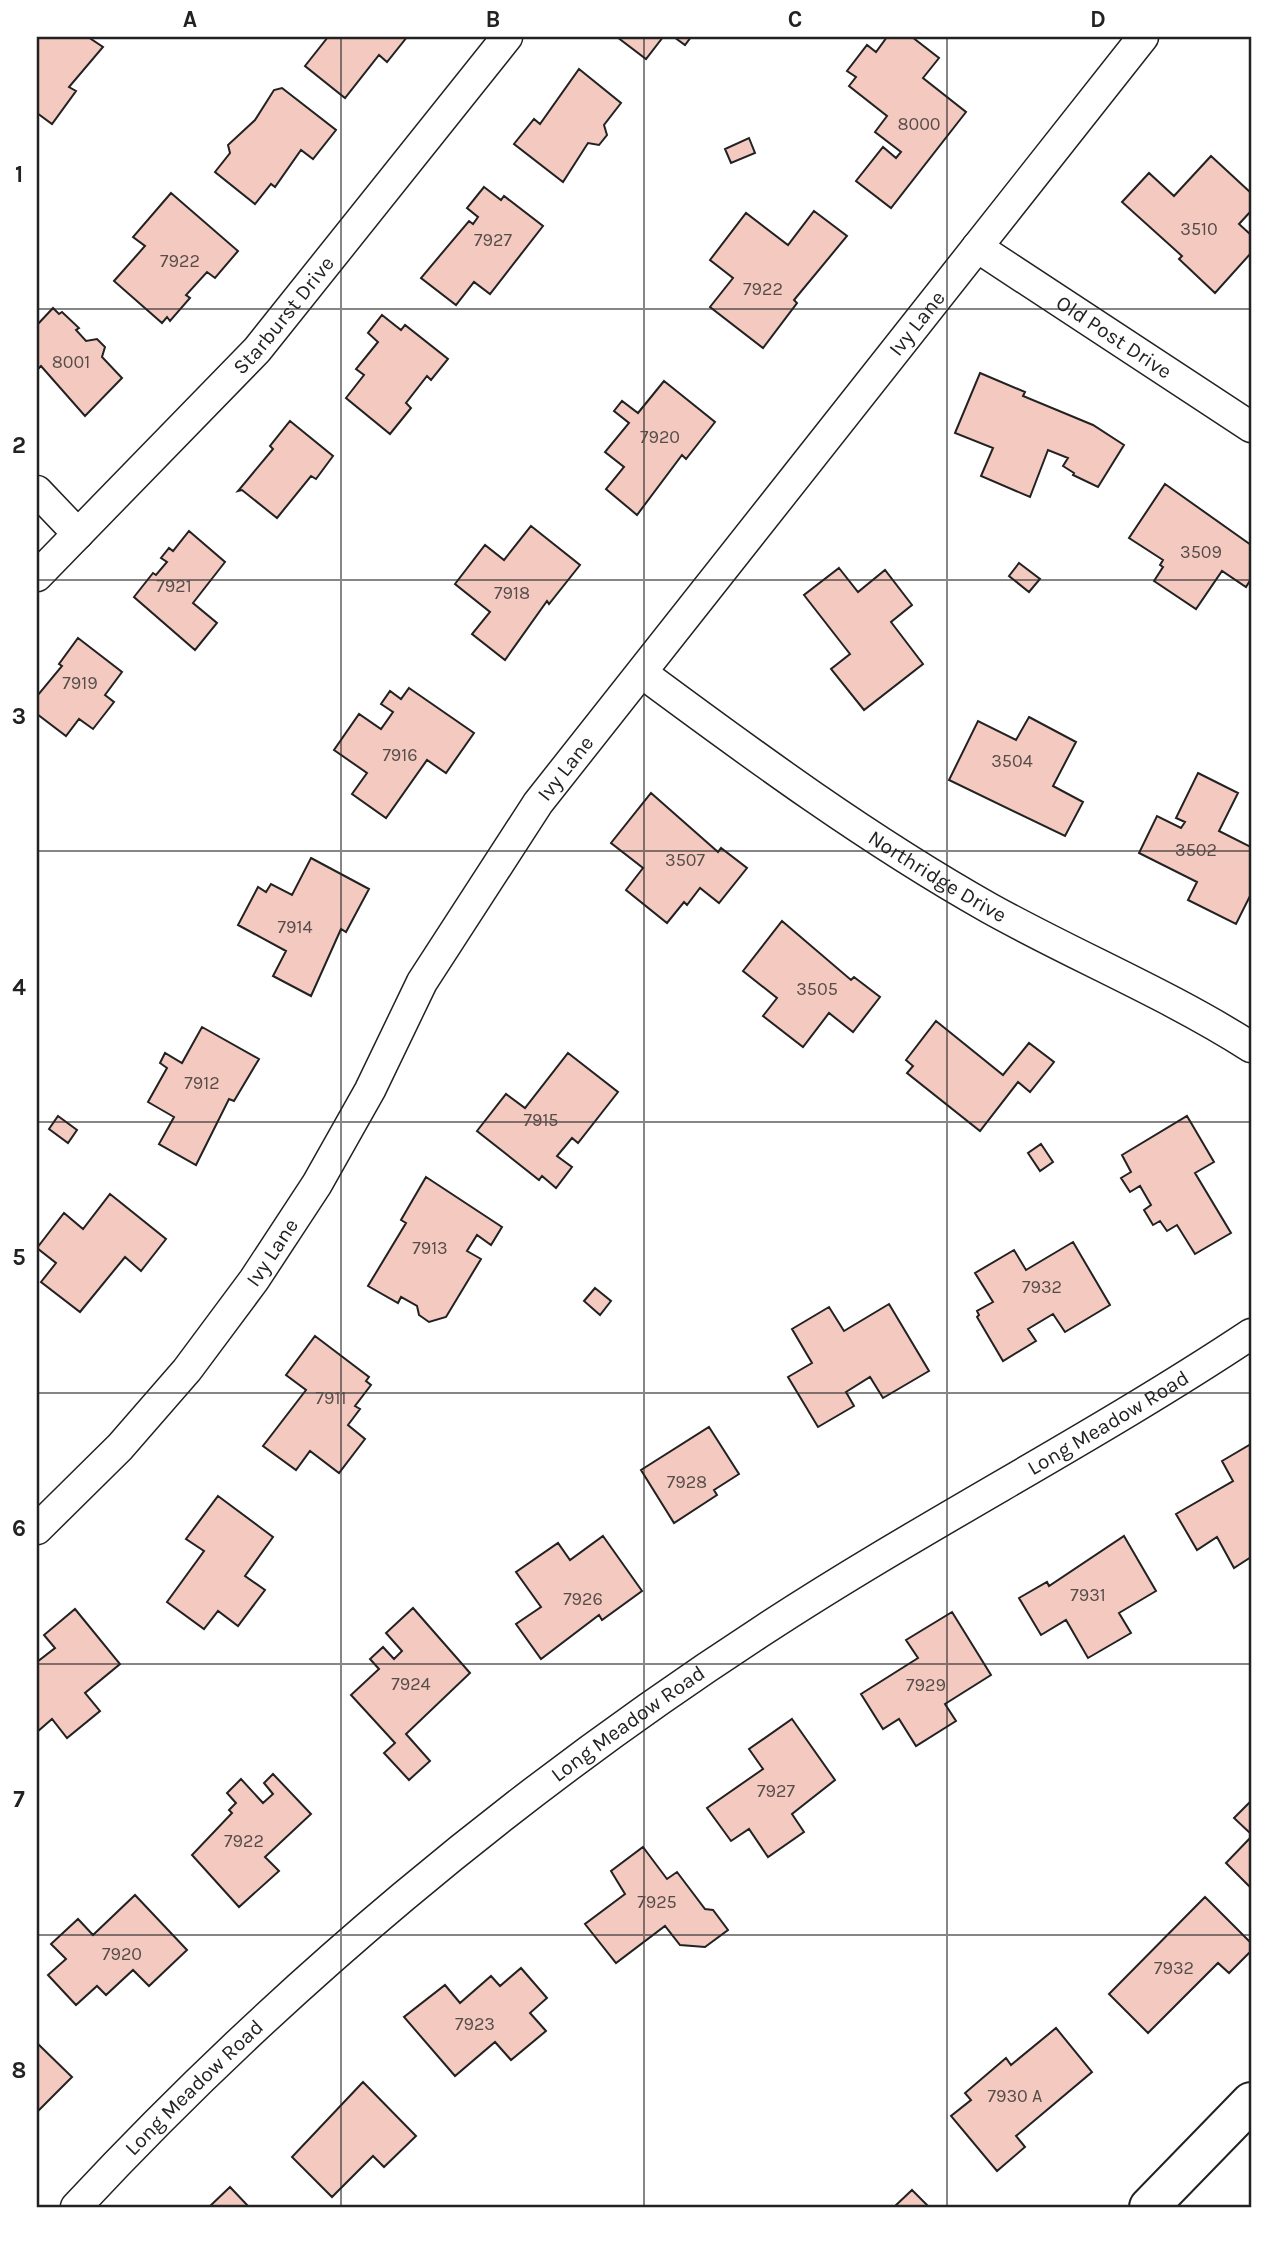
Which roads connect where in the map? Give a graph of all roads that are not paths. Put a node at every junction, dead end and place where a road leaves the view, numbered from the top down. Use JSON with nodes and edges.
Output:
{"nodes":[{"id":1,"x":507,"y":37,"type":"edge"},
{"id":2,"x":1143,"y":37,"type":"edge"},
{"id":3,"x":977,"y":247,"type":"junction"},
{"id":4,"x":1251,"y":427,"type":"edge"},
{"id":5,"x":37,"y":491,"type":"edge"},
{"id":6,"x":78,"y":534,"type":"junction"},
{"id":7,"x":37,"y":576,"type":"edge"},
{"id":8,"x":642,"y":673,"type":"junction"},
{"id":9,"x":1251,"y":1047,"type":"edge"},
{"id":10,"x":1251,"y":1334,"type":"edge"},
{"id":11,"x":37,"y":1529,"type":"edge"},
{"id":12,"x":1251,"y":2102,"type":"edge"},
{"id":13,"x":76,"y":2207,"type":"edge"},
{"id":14,"x":1149,"y":2207,"type":"edge"}],
"edges":[{"from":1,"to":6,"type":"street","name":"Starburst Drive"},
{"from":2,"to":3,"type":"street","name":"Ivy Lane"},
{"from":3,"to":4,"type":"street","name":"Old Post Drive"},
{"from":3,"to":8,"type":"street","name":"Ivy Lane"},
{"from":5,"to":6,"type":"street"},
{"from":6,"to":7,"type":"street","name":"Starburst Drive"},
{"from":8,"to":9,"type":"street","name":"Northridge Drive"},
{"from":8,"to":11,"type":"street","name":"Ivy Lane"},
{"from":10,"to":13,"type":"street","name":"Long Meadow Road"},
{"from":12,"to":14,"type":"main road"}]}
